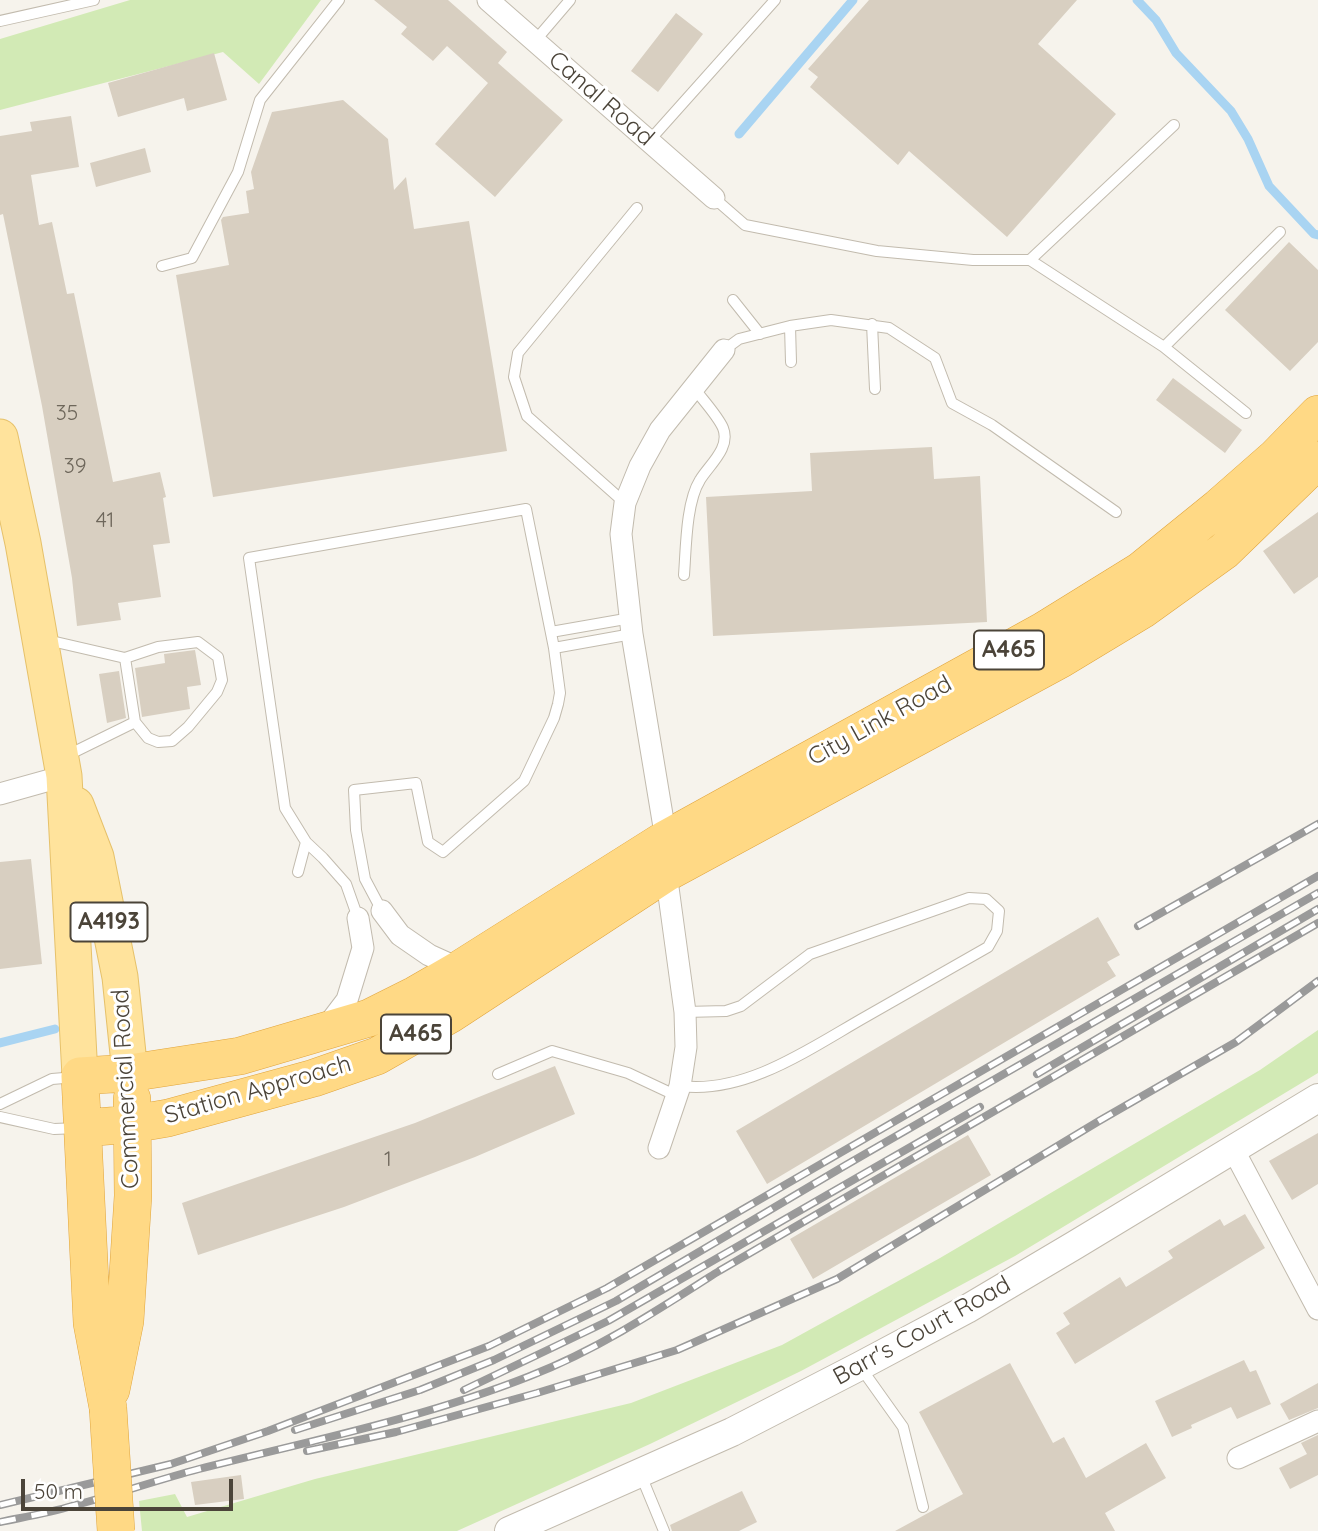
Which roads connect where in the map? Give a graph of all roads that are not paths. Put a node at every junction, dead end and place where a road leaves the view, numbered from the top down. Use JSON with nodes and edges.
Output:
{"nodes":[{"id":1,"x":94,"y":0,"type":"edge"},
{"id":2,"x":339,"y":0,"type":"edge"},
{"id":3,"x":488,"y":0,"type":"edge"},
{"id":4,"x":570,"y":0,"type":"edge"},
{"id":5,"x":775,"y":0,"type":"edge"},
{"id":6,"x":0,"y":21,"type":"edge"},
{"id":7,"x":535,"y":41,"type":"junction"},
{"id":8,"x":1174,"y":125,"type":"dead end"},
{"id":9,"x":649,"y":141,"type":"junction"},
{"id":10,"x":714,"y":198,"type":"joint"},
{"id":11,"x":637,"y":208,"type":"dead end"},
{"id":12,"x":1280,"y":232,"type":"dead end"},
{"id":13,"x":1030,"y":260,"type":"junction"},
{"id":14,"x":162,"y":267,"type":"dead end"},
{"id":15,"x":733,"y":300,"type":"dead end"},
{"id":16,"x":872,"y":324,"type":"junction"},
{"id":17,"x":790,"y":326,"type":"junction"},
{"id":18,"x":760,"y":334,"type":"junction"},
{"id":19,"x":1164,"y":347,"type":"junction"},
{"id":20,"x":724,"y":350,"type":"joint"},
{"id":21,"x":791,"y":362,"type":"dead end"},
{"id":22,"x":694,"y":388,"type":"junction"},
{"id":23,"x":875,"y":389,"type":"dead end"},
{"id":24,"x":1246,"y":413,"type":"dead end"},
{"id":25,"x":1318,"y":414,"type":"edge"},
{"id":26,"x":0,"y":438,"type":"edge"},
{"id":27,"x":1318,"y":460,"type":"edge"},
{"id":28,"x":625,"y":503,"type":"junction"},
{"id":29,"x":1116,"y":512,"type":"dead end"},
{"id":30,"x":684,"y":575,"type":"dead end"},
{"id":31,"x":632,"y":626,"type":"junction"},
{"id":32,"x":551,"y":632,"type":"junction"},
{"id":33,"x":41,"y":639,"type":"junction"},
{"id":34,"x":554,"y":648,"type":"junction"},
{"id":35,"x":125,"y":657,"type":"junction"},
{"id":36,"x":135,"y":722,"type":"junction"},
{"id":37,"x":63,"y":767,"type":"junction"},
{"id":38,"x":0,"y":794,"type":"edge"},
{"id":39,"x":306,"y":842,"type":"junction"},
{"id":40,"x":666,"y":856,"type":"junction"},
{"id":41,"x":298,"y":873,"type":"dead end"},
{"id":42,"x":382,"y":911,"type":"joint"},
{"id":43,"x":358,"y":918,"type":"joint"},
{"id":44,"x":460,"y":969,"type":"junction"},
{"id":45,"x":685,"y":1012,"type":"junction"},
{"id":46,"x":324,"y":1031,"type":"junction"},
{"id":47,"x":130,"y":1073,"type":"junction"},
{"id":48,"x":498,"y":1074,"type":"dead end"},
{"id":49,"x":80,"y":1076,"type":"junction"},
{"id":50,"x":678,"y":1091,"type":"junction"},
{"id":51,"x":1318,"y":1098,"type":"edge"},
{"id":52,"x":0,"y":1104,"type":"edge"},
{"id":53,"x":0,"y":1117,"type":"edge"},
{"id":54,"x":133,"y":1124,"type":"junction"},
{"id":55,"x":84,"y":1128,"type":"junction"},
{"id":56,"x":659,"y":1148,"type":"dead end"},
{"id":57,"x":1233,"y":1149,"type":"junction"},
{"id":58,"x":1318,"y":1309,"type":"edge"},
{"id":59,"x":860,"y":1366,"type":"junction"},
{"id":60,"x":108,"y":1408,"type":"junction"},
{"id":61,"x":1318,"y":1421,"type":"edge"},
{"id":62,"x":1238,"y":1458,"type":"dead end"},
{"id":63,"x":640,"y":1473,"type":"junction"},
{"id":64,"x":923,"y":1507,"type":"dead end"},
{"id":65,"x":116,"y":1531,"type":"edge"},
{"id":66,"x":509,"y":1531,"type":"edge"},
{"id":67,"x":664,"y":1531,"type":"edge"}],
"edges":[{"from":1,"to":6,"type":"lane"},
{"from":2,"to":14,"type":"lane"},
{"from":3,"to":7,"type":"street","name":"Canal Road"},
{"from":4,"to":7,"type":"lane"},
{"from":5,"to":9,"type":"lane"},
{"from":7,"to":9,"type":"street","name":"Canal Road"},
{"from":8,"to":13,"type":"lane"},
{"from":9,"to":10,"type":"street","name":"Canal Road"},
{"from":10,"to":13,"type":"lane"},
{"from":11,"to":28,"type":"lane"},
{"from":12,"to":19,"type":"lane"},
{"from":13,"to":19,"type":"lane"},
{"from":15,"to":18,"type":"lane"},
{"from":16,"to":17,"type":"lane"},
{"from":16,"to":23,"type":"lane"},
{"from":16,"to":29,"type":"lane"},
{"from":17,"to":18,"type":"lane"},
{"from":17,"to":21,"type":"lane"},
{"from":18,"to":20,"type":"lane"},
{"from":19,"to":24,"type":"lane"},
{"from":20,"to":22,"type":"street"},
{"from":22,"to":28,"type":"street"},
{"from":22,"to":30,"type":"lane"},
{"from":25,"to":40,"type":"highway","name":"City Link Road","number":"A465"},
{"from":26,"to":33,"type":"main road","name":"Commercial Road","number":"A4193"},
{"from":27,"to":40,"type":"highway","name":"City Link Road","number":"A465"},
{"from":28,"to":31,"type":"street"},
{"from":31,"to":32,"type":"lane"},
{"from":31,"to":34,"type":"lane"},
{"from":31,"to":40,"type":"street"},
{"from":32,"to":34,"type":"lane"},
{"from":32,"to":39,"type":"lane"},
{"from":33,"to":35,"type":"lane"},
{"from":33,"to":37,"type":"main road","name":"Commercial Road","number":"A4193"},
{"from":34,"to":42,"type":"lane"},
{"from":35,"to":36,"type":"lane"},
{"from":35,"to":36,"type":"lane"},
{"from":36,"to":37,"type":"lane"},
{"from":37,"to":38,"type":"street"},
{"from":37,"to":47,"type":"main road","name":"Commercial Road","number":"A4193"},
{"from":37,"to":49,"type":"main road","name":"Commercial Road","number":"A4193"},
{"from":39,"to":41,"type":"lane"},
{"from":39,"to":43,"type":"lane"},
{"from":40,"to":44,"type":"highway","name":"Station Approach","number":"A465"},
{"from":40,"to":45,"type":"street"},
{"from":40,"to":54,"type":"highway","name":"Station Approach","number":"A465"},
{"from":42,"to":44,"type":"street"},
{"from":43,"to":46,"type":"street"},
{"from":44,"to":46,"type":"highway","name":"Station Approach","number":"A465"},
{"from":45,"to":50,"type":"street"},
{"from":45,"to":50,"type":"lane"},
{"from":46,"to":47,"type":"highway","name":"Station Approach","number":"A465"},
{"from":47,"to":49,"type":"highway","name":"Station Approach"},
{"from":47,"to":54,"type":"highway","name":"Commercial Road"},
{"from":48,"to":50,"type":"lane"},
{"from":49,"to":52,"type":"lane"},
{"from":49,"to":55,"type":"highway","name":"Commercial Road"},
{"from":50,"to":56,"type":"street"},
{"from":51,"to":57,"type":"street","name":"Barr's Court Road"},
{"from":53,"to":55,"type":"lane"},
{"from":54,"to":55,"type":"highway","name":"Station Approach"},
{"from":54,"to":60,"type":"highway","name":"Commercial Road"},
{"from":55,"to":60,"type":"highway","name":"Commercial Road"},
{"from":57,"to":58,"type":"street"},
{"from":57,"to":59,"type":"street","name":"Barr's Court Road"},
{"from":59,"to":63,"type":"street","name":"Barr's Court Road"},
{"from":59,"to":64,"type":"lane"},
{"from":60,"to":65,"type":"highway","name":"Commercial Road","bridge":true},
{"from":61,"to":62,"type":"street"},
{"from":63,"to":66,"type":"street","name":"Barr's Court Road"},
{"from":63,"to":67,"type":"lane"}]}
